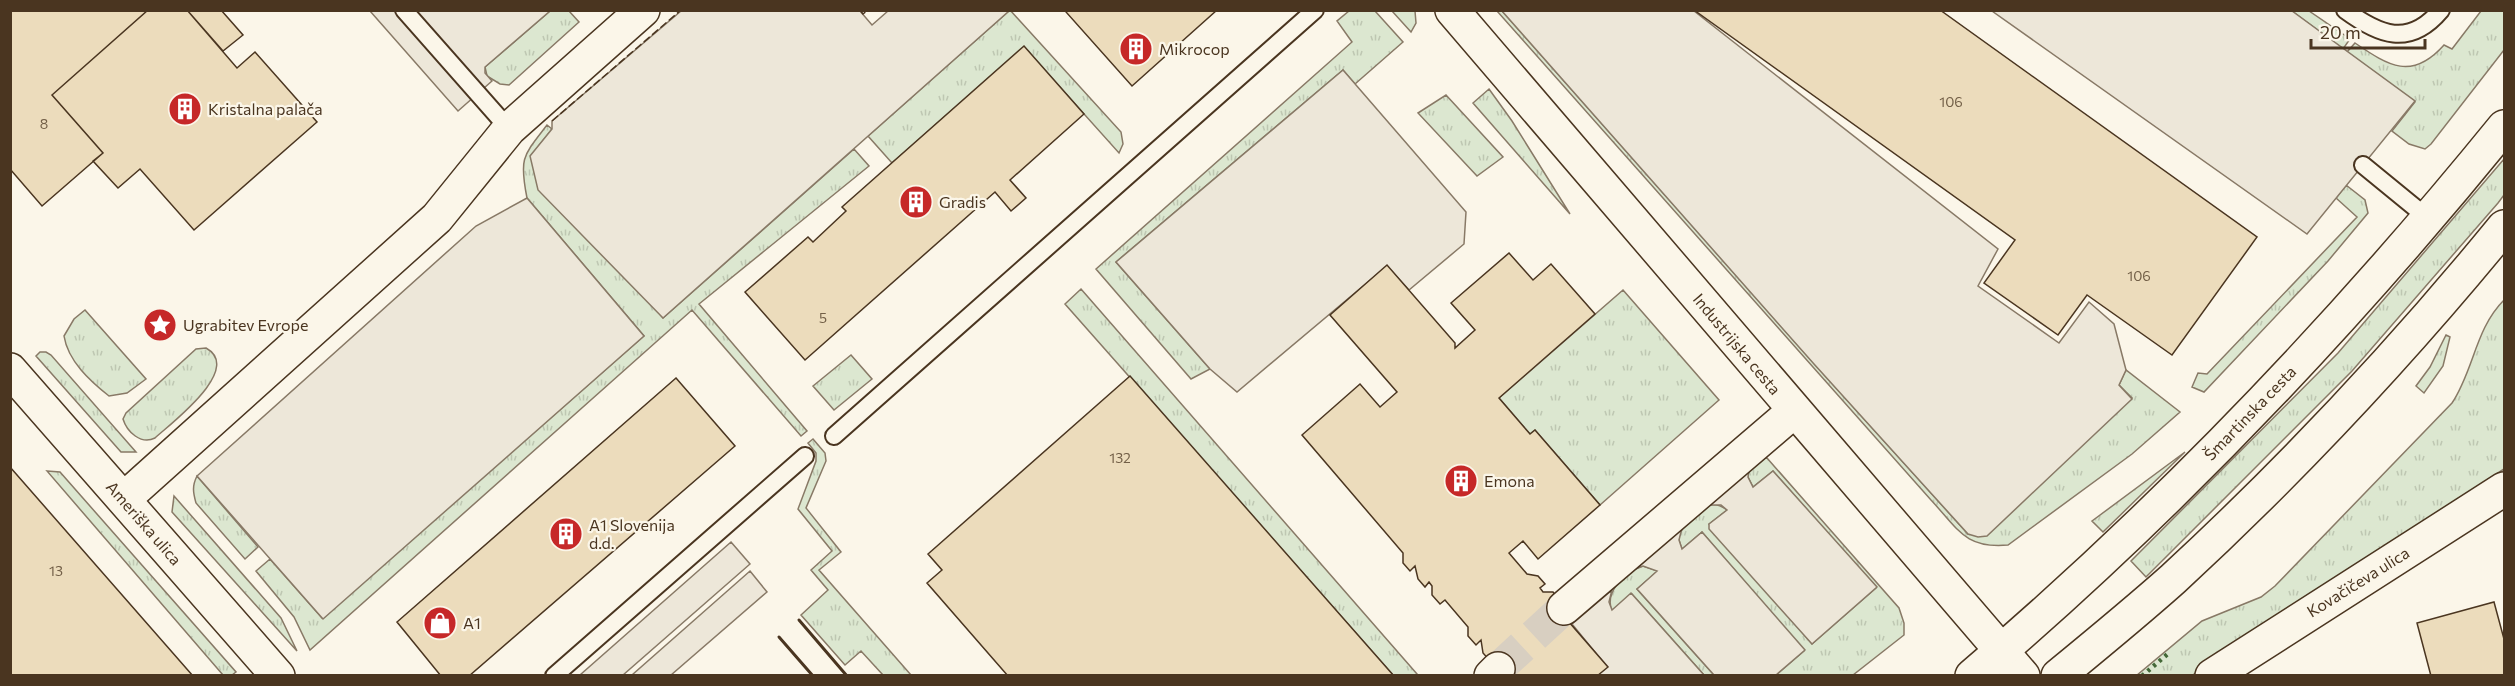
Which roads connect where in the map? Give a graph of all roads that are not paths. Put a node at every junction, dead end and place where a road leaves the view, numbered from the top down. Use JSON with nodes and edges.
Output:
{"nodes":[{"id":1,"x":404,"y":10,"type":"edge"},
{"id":2,"x":643,"y":10,"type":"edge"},
{"id":3,"x":1315,"y":10,"type":"edge"},
{"id":4,"x":1452,"y":10,"type":"edge"},
{"id":5,"x":2345,"y":10,"type":"edge"},
{"id":6,"x":2441,"y":10,"type":"edge"},
{"id":7,"x":2505,"y":127,"type":"edge"},
{"id":8,"x":509,"y":129,"type":"junction"},
{"id":9,"x":2363,"y":165,"type":"dead end"},
{"id":10,"x":2429,"y":219,"type":"junction"},
{"id":11,"x":2505,"y":227,"type":"edge"},
{"id":12,"x":10,"y":370,"type":"edge"},
{"id":13,"x":1794,"y":411,"type":"junction"},
{"id":14,"x":834,"y":436,"type":"dead end"},
{"id":15,"x":805,"y":456,"type":"dead end"},
{"id":16,"x":2505,"y":489,"type":"edge"},
{"id":17,"x":124,"y":499,"type":"junction"},
{"id":18,"x":1564,"y":608,"type":"tunnel mouth"},
{"id":19,"x":2001,"y":651,"type":"junction"},
{"id":20,"x":278,"y":675,"type":"edge"},
{"id":21,"x":554,"y":675,"type":"edge"},
{"id":22,"x":1972,"y":675,"type":"edge"},
{"id":23,"x":2023,"y":675,"type":"edge"},
{"id":24,"x":2058,"y":675,"type":"edge"},
{"id":25,"x":2212,"y":675,"type":"edge"}],
"edges":[{"from":1,"to":8,"type":"lane"},
{"from":2,"to":8,"type":"street"},
{"from":3,"to":14,"type":"lane"},
{"from":4,"to":13,"type":"street","name":"Industrijska cesta"},
{"from":5,"to":6,"type":"lane"},
{"from":7,"to":10,"type":"street","name":"Šmartinska cesta"},
{"from":8,"to":17,"type":"street"},
{"from":9,"to":10,"type":"lane"},
{"from":10,"to":19,"type":"street","name":"Šmartinska cesta"},
{"from":11,"to":24,"type":"street"},
{"from":12,"to":17,"type":"street","name":"Ameriška ulica"},
{"from":13,"to":18,"type":"street"},
{"from":13,"to":19,"type":"street","name":"Industrijska cesta"},
{"from":15,"to":21,"type":"lane"},
{"from":16,"to":25,"type":"street","name":"Kovačičeva ulica"},
{"from":17,"to":20,"type":"street","name":"Ameriška ulica"},
{"from":19,"to":22,"type":"street","name":"Šmartinska cesta"},
{"from":19,"to":23,"type":"street","name":"Industrijska cesta"}]}
